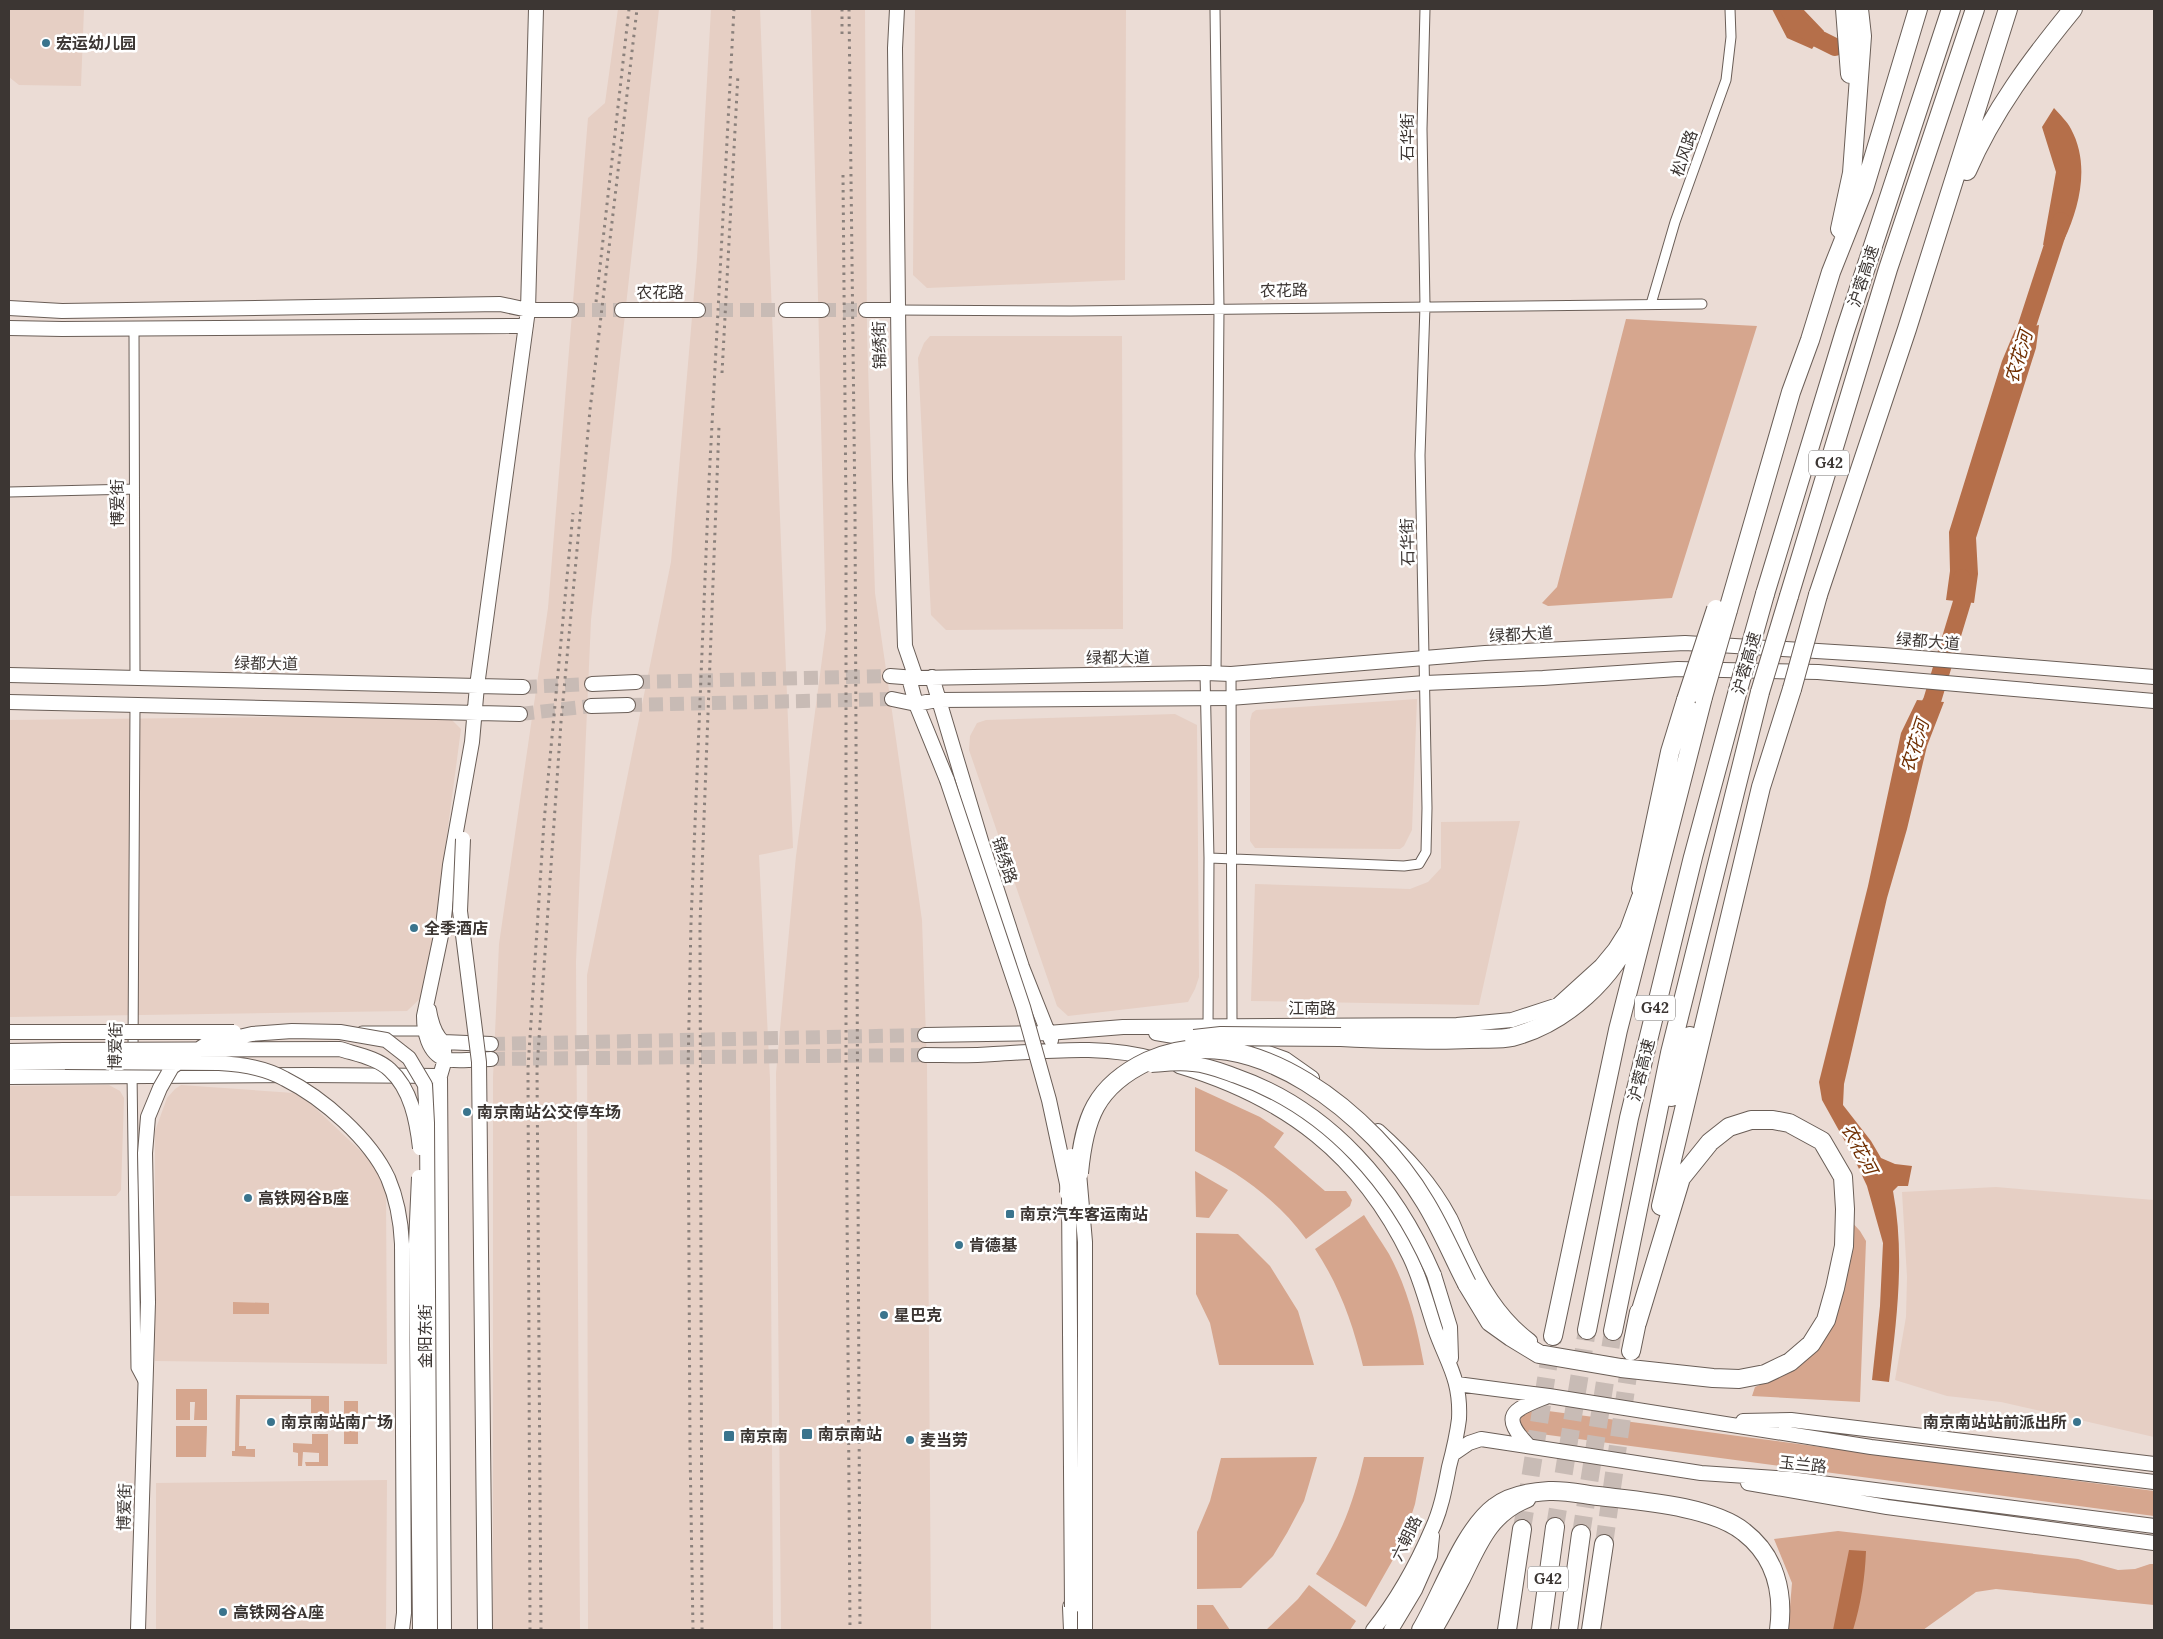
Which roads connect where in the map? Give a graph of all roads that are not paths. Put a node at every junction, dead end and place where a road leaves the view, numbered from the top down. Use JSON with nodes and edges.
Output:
{"nodes":[{"id":1,"x":536,"y":9,"type":"edge"},
{"id":2,"x":897,"y":9,"type":"edge"},
{"id":3,"x":1215,"y":9,"type":"edge"},
{"id":4,"x":1425,"y":9,"type":"edge"},
{"id":5,"x":1730,"y":9,"type":"edge"},
{"id":6,"x":1845,"y":9,"type":"edge"},
{"id":7,"x":1859,"y":9,"type":"edge"},
{"id":8,"x":1918,"y":9,"type":"edge"},
{"id":9,"x":1951,"y":9,"type":"edge"},
{"id":10,"x":1974,"y":9,"type":"edge"},
{"id":11,"x":2008,"y":9,"type":"edge"},
{"id":12,"x":2073,"y":9,"type":"edge"},
{"id":13,"x":1854,"y":124,"type":"junction"},
{"id":14,"x":1931,"y":254,"type":"junction"},
{"id":15,"x":1831,"y":272,"type":"junction"},
{"id":16,"x":1651,"y":304,"type":"junction"},
{"id":17,"x":1702,"y":304,"type":"dead end"},
{"id":18,"x":1425,"y":306,"type":"junction"},
{"id":19,"x":9,"y":308,"type":"edge"},
{"id":20,"x":1219,"y":309,"type":"junction"},
{"id":21,"x":528,"y":310,"type":"junction"},
{"id":22,"x":570,"y":310,"type":"tunnel mouth"},
{"id":23,"x":622,"y":310,"type":"tunnel mouth"},
{"id":24,"x":698,"y":310,"type":"tunnel mouth"},
{"id":25,"x":786,"y":310,"type":"tunnel mouth"},
{"id":26,"x":822,"y":310,"type":"tunnel mouth"},
{"id":27,"x":866,"y":310,"type":"tunnel mouth"},
{"id":28,"x":896,"y":310,"type":"junction"},
{"id":29,"x":526,"y":326,"type":"junction"},
{"id":30,"x":9,"y":328,"type":"edge"},
{"id":31,"x":134,"y":329,"type":"junction"},
{"id":32,"x":134,"y":489,"type":"junction"},
{"id":33,"x":9,"y":492,"type":"edge"},
{"id":34,"x":1424,"y":660,"type":"junction"},
{"id":35,"x":1210,"y":673,"type":"junction"},
{"id":36,"x":1231,"y":674,"type":"junction"},
{"id":37,"x":9,"y":675,"type":"edge"},
{"id":38,"x":890,"y":676,"type":"tunnel mouth"},
{"id":39,"x":932,"y":677,"type":"junction"},
{"id":40,"x":2154,"y":677,"type":"edge"},
{"id":41,"x":134,"y":678,"type":"junction"},
{"id":42,"x":912,"y":678,"type":"junction"},
{"id":43,"x":636,"y":682,"type":"tunnel mouth"},
{"id":44,"x":1425,"y":683,"type":"junction"},
{"id":45,"x":592,"y":684,"type":"tunnel mouth"},
{"id":46,"x":477,"y":686,"type":"junction"},
{"id":47,"x":523,"y":687,"type":"tunnel mouth"},
{"id":48,"x":1230,"y":698,"type":"junction"},
{"id":49,"x":892,"y":699,"type":"tunnel mouth"},
{"id":50,"x":1206,"y":699,"type":"junction"},
{"id":51,"x":1694,"y":699,"type":"junction"},
{"id":52,"x":937,"y":700,"type":"junction"},
{"id":53,"x":2154,"y":701,"type":"edge"},
{"id":54,"x":9,"y":702,"type":"edge"},
{"id":55,"x":916,"y":704,"type":"junction"},
{"id":56,"x":135,"y":705,"type":"junction"},
{"id":57,"x":628,"y":705,"type":"tunnel mouth"},
{"id":58,"x":591,"y":706,"type":"tunnel mouth"},
{"id":59,"x":476,"y":713,"type":"junction"},
{"id":60,"x":520,"y":714,"type":"tunnel mouth"},
{"id":61,"x":467,"y":767,"type":"junction"},
{"id":62,"x":1761,"y":787,"type":"junction"},
{"id":63,"x":1210,"y":858,"type":"junction"},
{"id":64,"x":1233,"y":858,"type":"junction"},
{"id":65,"x":1639,"y":897,"type":"junction"},
{"id":66,"x":1232,"y":1025,"type":"junction"},
{"id":67,"x":1208,"y":1026,"type":"junction"},
{"id":68,"x":1123,"y":1027,"type":"junction"},
{"id":69,"x":133,"y":1029,"type":"junction"},
{"id":70,"x":429,"y":1029,"type":"junction"},
{"id":71,"x":9,"y":1030,"type":"edge"},
{"id":72,"x":292,"y":1031,"type":"junction"},
{"id":73,"x":1048,"y":1033,"type":"junction"},
{"id":74,"x":925,"y":1035,"type":"tunnel mouth"},
{"id":75,"x":443,"y":1042,"type":"junction"},
{"id":76,"x":491,"y":1044,"type":"tunnel mouth"},
{"id":77,"x":1055,"y":1050,"type":"junction"},
{"id":78,"x":9,"y":1051,"type":"edge"},
{"id":79,"x":925,"y":1055,"type":"tunnel mouth"},
{"id":80,"x":445,"y":1059,"type":"junction"},
{"id":81,"x":491,"y":1059,"type":"tunnel mouth"},
{"id":82,"x":9,"y":1063,"type":"edge"},
{"id":83,"x":1134,"y":1069,"type":"junction"},
{"id":84,"x":132,"y":1076,"type":"junction"},
{"id":85,"x":440,"y":1076,"type":"junction"},
{"id":86,"x":9,"y":1077,"type":"edge"},
{"id":87,"x":1091,"y":1097,"type":"junction"},
{"id":88,"x":1074,"y":1144,"type":"junction"},
{"id":89,"x":1647,"y":1169,"type":"junction"},
{"id":90,"x":1079,"y":1174,"type":"junction"},
{"id":91,"x":1069,"y":1193,"type":"junction"},
{"id":92,"x":1637,"y":1322,"type":"junction"},
{"id":93,"x":1588,"y":1330,"type":"tunnel mouth"},
{"id":94,"x":1613,"y":1331,"type":"tunnel mouth"},
{"id":95,"x":1553,"y":1336,"type":"tunnel mouth"},
{"id":96,"x":1632,"y":1351,"type":"tunnel mouth"},
{"id":97,"x":1572,"y":1360,"type":"junction"},
{"id":98,"x":1451,"y":1366,"type":"junction"},
{"id":99,"x":1458,"y":1384,"type":"junction"},
{"id":100,"x":146,"y":1386,"type":"junction"},
{"id":101,"x":1549,"y":1396,"type":"junction"},
{"id":102,"x":1702,"y":1421,"type":"junction"},
{"id":103,"x":1529,"y":1446,"type":"junction"},
{"id":104,"x":1453,"y":1454,"type":"junction"},
{"id":105,"x":2154,"y":1464,"type":"edge"},
{"id":106,"x":1701,"y":1473,"type":"junction"},
{"id":107,"x":2154,"y":1482,"type":"edge"},
{"id":108,"x":1596,"y":1496,"type":"junction"},
{"id":109,"x":2154,"y":1526,"type":"edge"},
{"id":110,"x":1555,"y":1527,"type":"tunnel mouth"},
{"id":111,"x":1432,"y":1529,"type":"junction"},
{"id":112,"x":1522,"y":1530,"type":"tunnel mouth"},
{"id":113,"x":1581,"y":1534,"type":"tunnel mouth"},
{"id":114,"x":2154,"y":1542,"type":"edge"},
{"id":115,"x":1604,"y":1544,"type":"tunnel mouth"},
{"id":116,"x":1072,"y":1607,"type":"joint"},
{"id":117,"x":1593,"y":1612,"type":"junction"},
{"id":118,"x":138,"y":1630,"type":"edge"},
{"id":119,"x":402,"y":1630,"type":"edge"},
{"id":120,"x":420,"y":1630,"type":"edge"},
{"id":121,"x":430,"y":1630,"type":"edge"},
{"id":122,"x":444,"y":1630,"type":"edge"},
{"id":123,"x":485,"y":1630,"type":"edge"},
{"id":124,"x":1071,"y":1630,"type":"edge"},
{"id":125,"x":1085,"y":1630,"type":"edge"},
{"id":126,"x":1373,"y":1630,"type":"edge"},
{"id":127,"x":1390,"y":1630,"type":"edge"},
{"id":128,"x":1421,"y":1630,"type":"edge"},
{"id":129,"x":1435,"y":1630,"type":"edge"},
{"id":130,"x":1507,"y":1630,"type":"edge"},
{"id":131,"x":1541,"y":1630,"type":"edge"},
{"id":132,"x":1568,"y":1630,"type":"edge"},
{"id":133,"x":1591,"y":1630,"type":"edge"},
{"id":134,"x":1596,"y":1630,"type":"edge"},
{"id":135,"x":1779,"y":1630,"type":"edge"}],
"edges":[{"from":1,"to":21,"type":"main road"},
{"from":2,"to":28,"type":"main road","name":"锦绣街"},
{"from":3,"to":20,"type":"street"},
{"from":4,"to":18,"type":"street","name":"石华街"},
{"from":5,"to":16,"type":"street","name":"松风路"},
{"from":6,"to":13,"type":"highway"},
{"from":7,"to":13,"type":"highway"},
{"from":8,"to":15,"type":"highway"},
{"from":9,"to":93,"type":"highway","name":"沪蓉高速","number":"G42","bridge":true},
{"from":10,"to":89,"type":"highway","name":"沪蓉高速","number":"G42","bridge":true},
{"from":11,"to":14,"type":"highway"},
{"from":12,"to":14,"type":"highway"},
{"from":13,"to":15,"type":"highway"},
{"from":14,"to":62,"type":"highway","bridge":true},
{"from":15,"to":51,"type":"highway","bridge":true},
{"from":16,"to":17,"type":"street","name":"农花路"},
{"from":16,"to":18,"type":"street","name":"农花路"},
{"from":18,"to":20,"type":"street","name":"农花路"},
{"from":18,"to":34,"type":"street","name":"石华街"},
{"from":19,"to":21,"type":"main road"},
{"from":20,"to":28,"type":"street","name":"农花路"},
{"from":20,"to":35,"type":"street"},
{"from":21,"to":22,"type":"main road"},
{"from":21,"to":29,"type":"main road"},
{"from":23,"to":24,"type":"main road","name":"农花路"},
{"from":25,"to":26,"type":"main road"},
{"from":27,"to":28,"type":"main road","name":"农花路"},
{"from":28,"to":42,"type":"main road","name":"锦绣街"},
{"from":29,"to":31,"type":"main road"},
{"from":29,"to":46,"type":"main road"},
{"from":30,"to":31,"type":"main road"},
{"from":31,"to":32,"type":"street","name":"博爱街"},
{"from":32,"to":33,"type":"street"},
{"from":32,"to":41,"type":"street","name":"博爱街"},
{"from":34,"to":36,"type":"main road","name":"绿都大道"},
{"from":34,"to":40,"type":"main road","name":"绿都大道"},
{"from":34,"to":44,"type":"street","name":"石华街"},
{"from":35,"to":36,"type":"main road","name":"绿都大道"},
{"from":35,"to":39,"type":"main road","name":"绿都大道"},
{"from":35,"to":50,"type":"street"},
{"from":36,"to":48,"type":"street"},
{"from":37,"to":41,"type":"main road","name":"绿都大道"},
{"from":38,"to":42,"type":"main road","name":"绿都大道"},
{"from":39,"to":42,"type":"main road","name":"绿都大道"},
{"from":39,"to":52,"type":"main road","name":"锦绣路"},
{"from":41,"to":46,"type":"main road","name":"绿都大道"},
{"from":42,"to":55,"type":"main road","name":"锦绣街"},
{"from":43,"to":45,"type":"main road"},
{"from":44,"to":48,"type":"main road"},
{"from":44,"to":53,"type":"main road"},
{"from":44,"to":64,"type":"street","name":"石华街"},
{"from":46,"to":47,"type":"main road","name":"绿都大道"},
{"from":46,"to":59,"type":"main road"},
{"from":48,"to":50,"type":"main road"},
{"from":48,"to":64,"type":"street"},
{"from":49,"to":55,"type":"main road"},
{"from":50,"to":52,"type":"main road"},
{"from":50,"to":63,"type":"street"},
{"from":51,"to":65,"type":"highway"},
{"from":51,"to":95,"type":"highway"},
{"from":52,"to":55,"type":"main road"},
{"from":52,"to":73,"type":"main road","name":"锦绣路"},
{"from":54,"to":56,"type":"main road"},
{"from":55,"to":91,"type":"main road","name":"锦绣街","bridge":true},
{"from":56,"to":59,"type":"main road"},
{"from":56,"to":69,"type":"street","name":"博爱街"},
{"from":57,"to":58,"type":"main road"},
{"from":59,"to":60,"type":"main road"},
{"from":59,"to":61,"type":"main road"},
{"from":61,"to":70,"type":"main road"},
{"from":61,"to":123,"type":"main road","bridge":true},
{"from":62,"to":89,"type":"highway"},
{"from":62,"to":92,"type":"highway"},
{"from":63,"to":64,"type":"street","name":"石华街"},
{"from":63,"to":67,"type":"street"},
{"from":64,"to":66,"type":"street"},
{"from":65,"to":66,"type":"main road","name":"江南路"},
{"from":65,"to":87,"type":"highway","bridge":true},
{"from":66,"to":67,"type":"main road","name":"江南路"},
{"from":67,"to":68,"type":"main road","name":"江南路"},
{"from":68,"to":73,"type":"main road","name":"江南路"},
{"from":68,"to":97,"type":"main road"},
{"from":69,"to":70,"type":"street"},
{"from":69,"to":71,"type":"street"},
{"from":69,"to":84,"type":"street","name":"博爱街"},
{"from":70,"to":75,"type":"main road"},
{"from":70,"to":80,"type":"main road"},
{"from":71,"to":72,"type":"main road","bridge":true},
{"from":72,"to":100,"type":"main road","name":"博爱街","bridge":true},
{"from":72,"to":121,"type":"main road","bridge":true},
{"from":73,"to":74,"type":"main road","name":"江南路"},
{"from":73,"to":77,"type":"main road","name":"锦绣路"},
{"from":75,"to":76,"type":"main road"},
{"from":75,"to":80,"type":"main road","name":"金阳东街"},
{"from":77,"to":79,"type":"main road"},
{"from":77,"to":98,"type":"main road"},
{"from":78,"to":120,"type":"main road","bridge":true},
{"from":80,"to":81,"type":"main road"},
{"from":80,"to":85,"type":"main road","name":"金阳东街"},
{"from":82,"to":119,"type":"main road","bridge":true},
{"from":83,"to":87,"type":"highway","bridge":true},
{"from":83,"to":90,"type":"highway","bridge":true},
{"from":83,"to":97,"type":"highway","bridge":true},
{"from":83,"to":98,"type":"main road","bridge":true},
{"from":84,"to":85,"type":"main road"},
{"from":84,"to":86,"type":"main road"},
{"from":84,"to":100,"type":"street","name":"博爱街"},
{"from":85,"to":122,"type":"main road","name":"金阳东街"},
{"from":87,"to":88,"type":"highway"},
{"from":88,"to":90,"type":"highway","bridge":true},
{"from":88,"to":91,"type":"highway","bridge":true},
{"from":89,"to":94,"type":"highway","name":"沪蓉高速","number":"G42"},
{"from":90,"to":125,"type":"main road","bridge":true},
{"from":91,"to":116,"type":"main road","name":"锦绣街","bridge":true},
{"from":92,"to":96,"type":"highway"},
{"from":92,"to":97,"type":"highway"},
{"from":98,"to":99,"type":"main road"},
{"from":99,"to":101,"type":"main road","name":"玉兰路"},
{"from":99,"to":104,"type":"main road","name":"六朝路"},
{"from":100,"to":118,"type":"main road","name":"博爱街"},
{"from":101,"to":102,"type":"main road","name":"玉兰路"},
{"from":101,"to":103,"type":"main road"},
{"from":102,"to":105,"type":"main road"},
{"from":102,"to":107,"type":"main road","name":"玉兰路"},
{"from":103,"to":104,"type":"main road","name":"玉兰路"},
{"from":103,"to":106,"type":"main road","name":"玉兰路"},
{"from":104,"to":111,"type":"main road","name":"六朝路"},
{"from":106,"to":109,"type":"main road","name":"玉兰路"},
{"from":106,"to":114,"type":"main road"},
{"from":108,"to":128,"type":"highway"},
{"from":108,"to":129,"type":"main road"},
{"from":108,"to":135,"type":"highway"},
{"from":110,"to":131,"type":"highway","number":"G42"},
{"from":111,"to":126,"type":"main road","name":"六朝路"},
{"from":111,"to":127,"type":"main road"},
{"from":112,"to":130,"type":"highway"},
{"from":113,"to":132,"type":"highway","number":"G42"},
{"from":115,"to":117,"type":"highway"},
{"from":116,"to":124,"type":"highway"},
{"from":117,"to":133,"type":"highway"},
{"from":117,"to":134,"type":"highway"}]}
